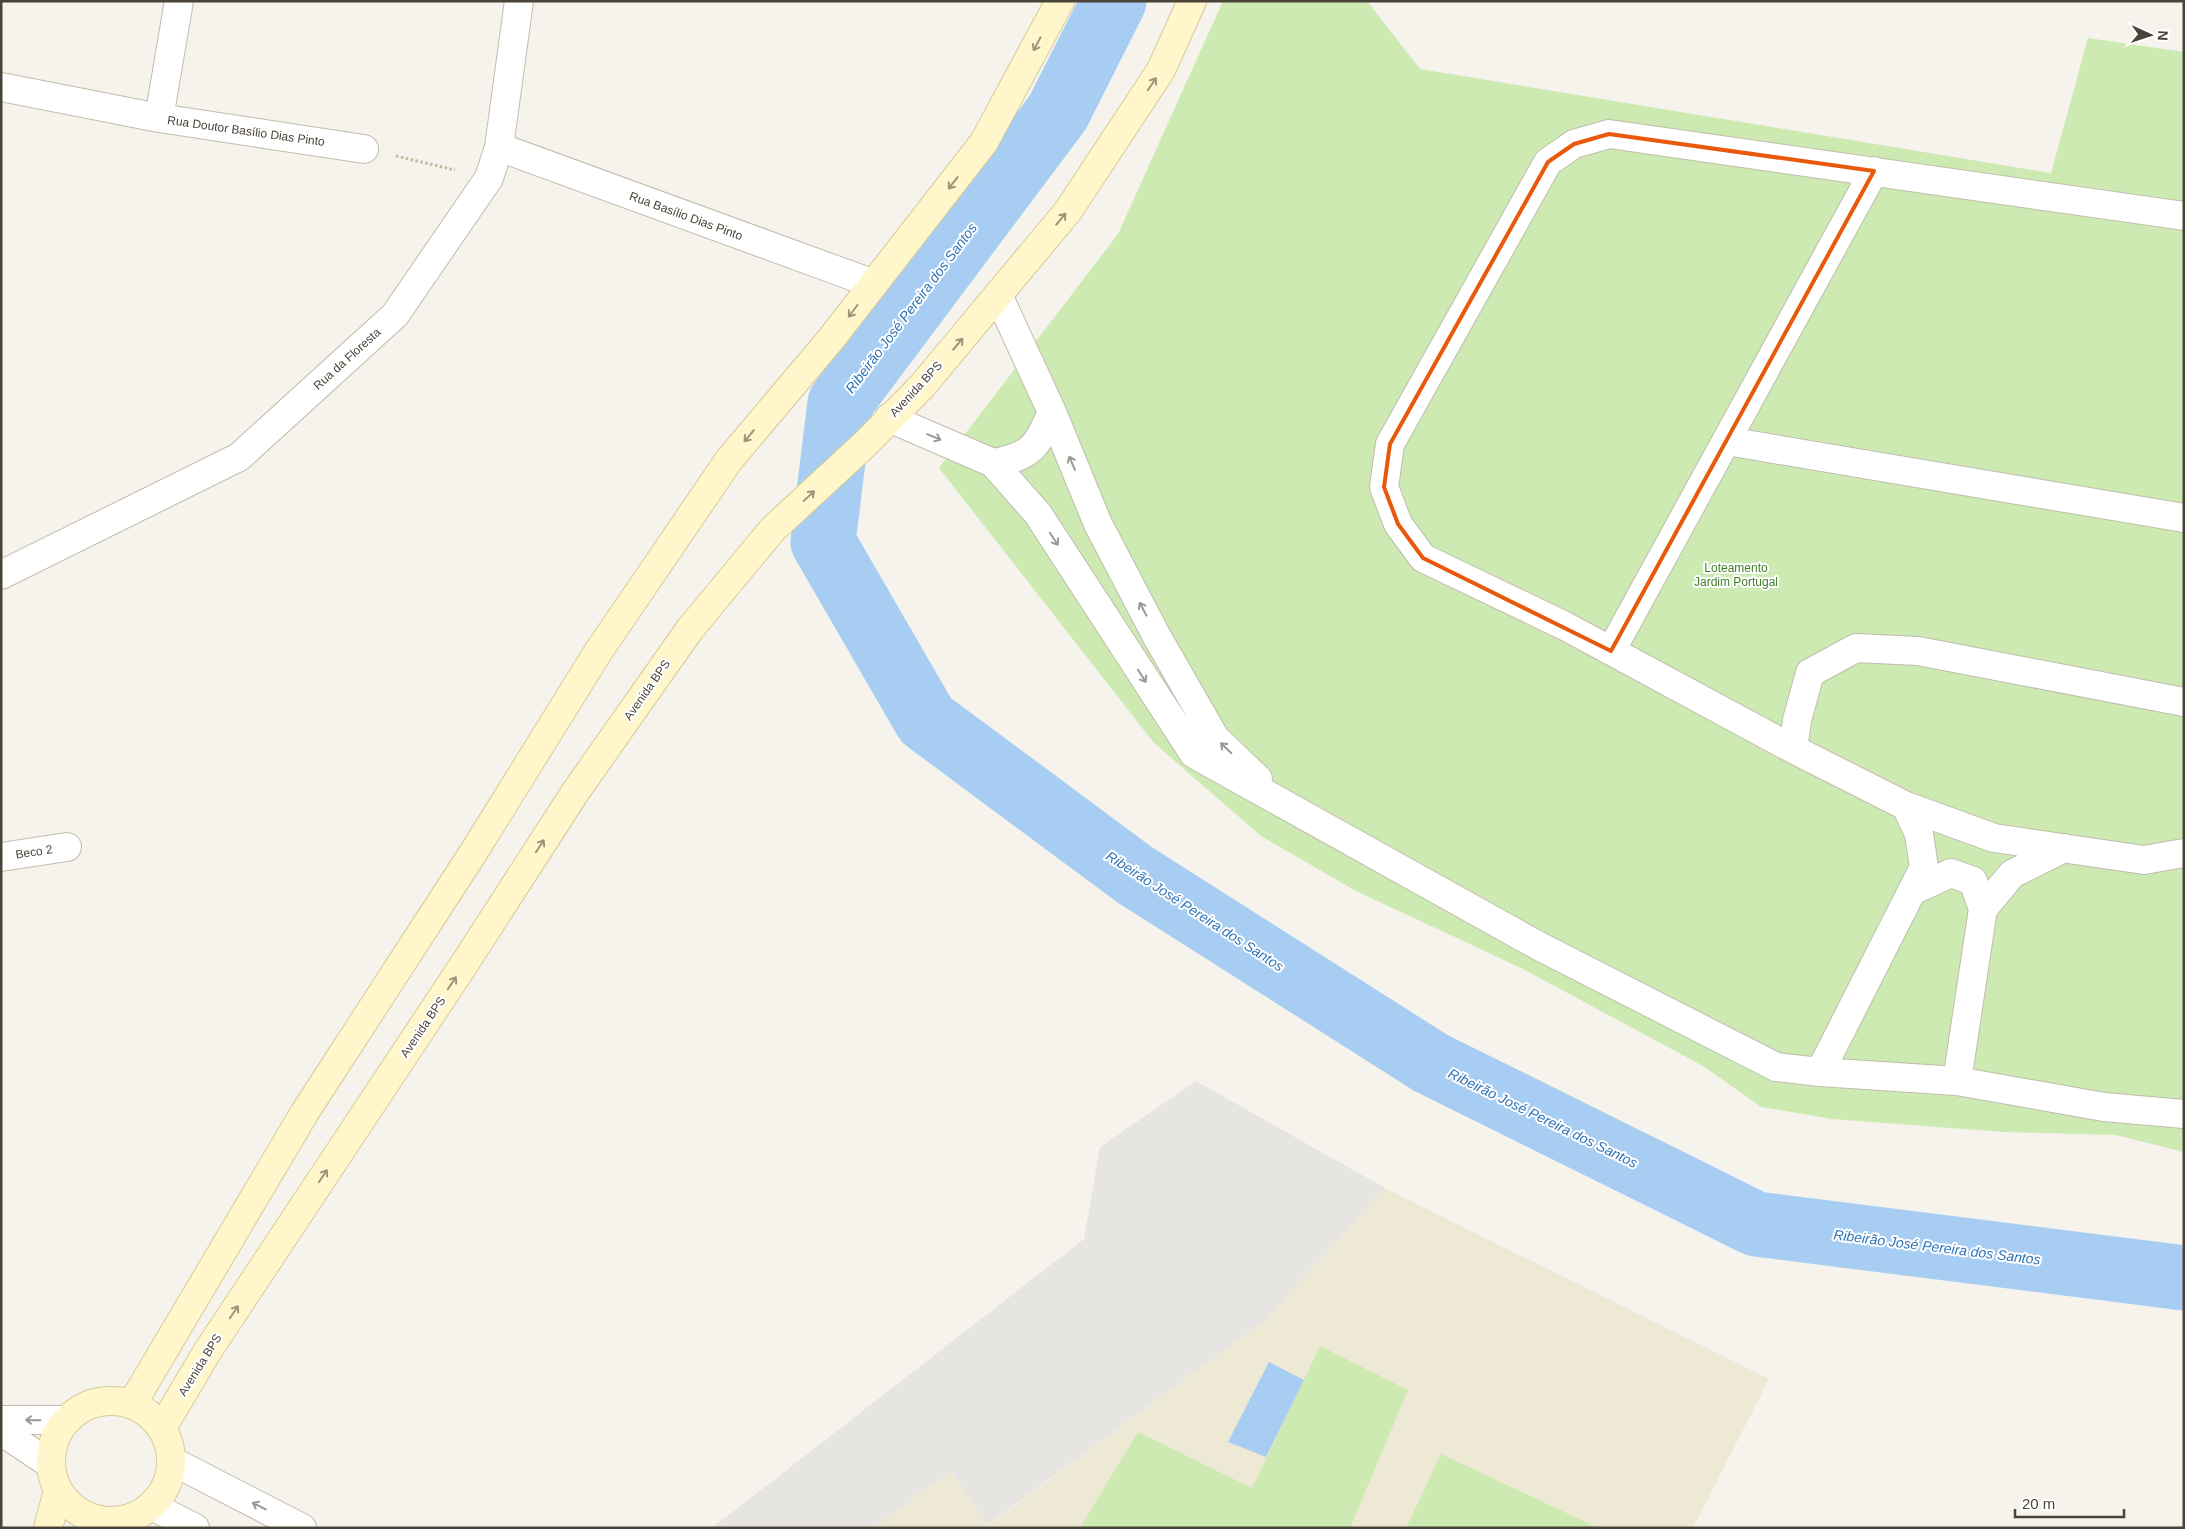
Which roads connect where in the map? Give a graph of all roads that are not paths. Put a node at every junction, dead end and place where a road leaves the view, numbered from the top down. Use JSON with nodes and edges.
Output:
{"nodes":[{"id":1,"x":179,"y":1,"type":"edge"},
{"id":2,"x":519,"y":1,"type":"edge"},
{"id":3,"x":1060,"y":1,"type":"edge"},
{"id":4,"x":1192,"y":1,"type":"edge"},
{"id":5,"x":1,"y":87,"type":"edge"},
{"id":6,"x":159,"y":118,"type":"junction"},
{"id":7,"x":499,"y":147,"type":"junction"},
{"id":8,"x":364,"y":149,"type":"road end"},
{"id":9,"x":1874,"y":171,"type":"junction"},
{"id":10,"x":2184,"y":216,"type":"edge"},
{"id":11,"x":874,"y":284,"type":"junction"},
{"id":12,"x":998,"y":295,"type":"junction"},
{"id":13,"x":1052,"y":412,"type":"junction"},
{"id":14,"x":889,"y":418,"type":"junction"},
{"id":15,"x":1727,"y":441,"type":"junction"},
{"id":16,"x":993,"y":463,"type":"junction"},
{"id":17,"x":2184,"y":518,"type":"edge"},
{"id":18,"x":1,"y":575,"type":"edge"},
{"id":19,"x":1611,"y":651,"type":"junction"},
{"id":20,"x":2184,"y":702,"type":"edge"},
{"id":21,"x":1793,"y":749,"type":"junction"},
{"id":22,"x":1286,"y":806,"type":"junction"},
{"id":23,"x":1906,"y":806,"type":"junction"},
{"id":24,"x":67,"y":847,"type":"dead end"},
{"id":25,"x":2064,"y":848,"type":"junction"},
{"id":26,"x":2184,"y":853,"type":"edge"},
{"id":27,"x":1,"y":857,"type":"edge"},
{"id":28,"x":2144,"y":860,"type":"junction"},
{"id":29,"x":2184,"y":868,"type":"edge"},
{"id":30,"x":1912,"y":891,"type":"junction"},
{"id":31,"x":1983,"y":908,"type":"junction"},
{"id":32,"x":1820,"y":1072,"type":"junction"},
{"id":33,"x":1957,"y":1081,"type":"junction"},
{"id":34,"x":2184,"y":1114,"type":"edge"},
{"id":35,"x":132,"y":1404,"type":"junction"},
{"id":36,"x":1,"y":1420,"type":"edge"},
{"id":37,"x":66,"y":1420,"type":"junction"},
{"id":38,"x":162,"y":1428,"type":"junction"},
{"id":39,"x":1,"y":1432,"type":"edge"},
{"id":40,"x":172,"y":1461,"type":"junction"},
{"id":41,"x":50,"y":1464,"type":"junction"},
{"id":42,"x":58,"y":1491,"type":"junction"},
{"id":43,"x":152,"y":1506,"type":"junction"},
{"id":44,"x":115,"y":1525,"type":"edge"},
{"id":45,"x":48,"y":1528,"type":"edge"},
{"id":46,"x":195,"y":1528,"type":"edge"},
{"id":47,"x":302,"y":1528,"type":"edge"}],
"edges":[{"from":1,"to":6,"type":"street"},
{"from":2,"to":7,"type":"street","name":"Rua da Floresta"},
{"from":3,"to":11,"type":"main road","one_way":true},
{"from":12,"to":4,"type":"main road","name":"Avenida BPS","one_way":true},
{"from":5,"to":6,"type":"street","name":"Rua Doutor Basílio Dias Pinto"},
{"from":6,"to":8,"type":"street","name":"Rua Doutor Basílio Dias Pinto"},
{"from":7,"to":11,"type":"street","name":"Rua Basílio Dias Pinto"},
{"from":7,"to":18,"type":"street","name":"Rua da Floresta"},
{"from":9,"to":10,"type":"street"},
{"from":9,"to":15,"type":"street"},
{"from":9,"to":19,"type":"street"},
{"from":11,"to":35,"type":"main road","one_way":true},
{"from":12,"to":13,"type":"street"},
{"from":14,"to":12,"type":"main road","name":"Avenida BPS","one_way":true},
{"from":13,"to":16,"type":"street"},
{"from":22,"to":13,"type":"street","one_way":true},
{"from":14,"to":16,"type":"street","one_way":true},
{"from":38,"to":14,"type":"main road","name":"Avenida BPS","one_way":true},
{"from":15,"to":17,"type":"street"},
{"from":15,"to":19,"type":"street"},
{"from":16,"to":22,"type":"street","one_way":true},
{"from":19,"to":21,"type":"street"},
{"from":20,"to":21,"type":"street"},
{"from":21,"to":23,"type":"street"},
{"from":22,"to":32,"type":"street"},
{"from":23,"to":25,"type":"street"},
{"from":23,"to":30,"type":"street"},
{"from":24,"to":27,"type":"street","name":"Beco 2"},
{"from":25,"to":28,"type":"street"},
{"from":25,"to":31,"type":"street"},
{"from":26,"to":28,"type":"street"},
{"from":28,"to":29,"type":"street"},
{"from":30,"to":31,"type":"street"},
{"from":30,"to":32,"type":"street"},
{"from":31,"to":33,"type":"street"},
{"from":32,"to":33,"type":"street"},
{"from":33,"to":34,"type":"street"},
{"from":35,"to":37,"type":"main road"},
{"from":35,"to":38,"type":"main road"},
{"from":37,"to":36,"type":"street","one_way":true},
{"from":37,"to":41,"type":"main road"},
{"from":38,"to":40,"type":"main road"},
{"from":39,"to":41,"type":"street"},
{"from":40,"to":43,"type":"main road"},
{"from":47,"to":40,"type":"street","one_way":true},
{"from":41,"to":42,"type":"main road"},
{"from":42,"to":44,"type":"main road"},
{"from":42,"to":45,"type":"main road"},
{"from":43,"to":44,"type":"main road"},
{"from":43,"to":46,"type":"street"}]}
